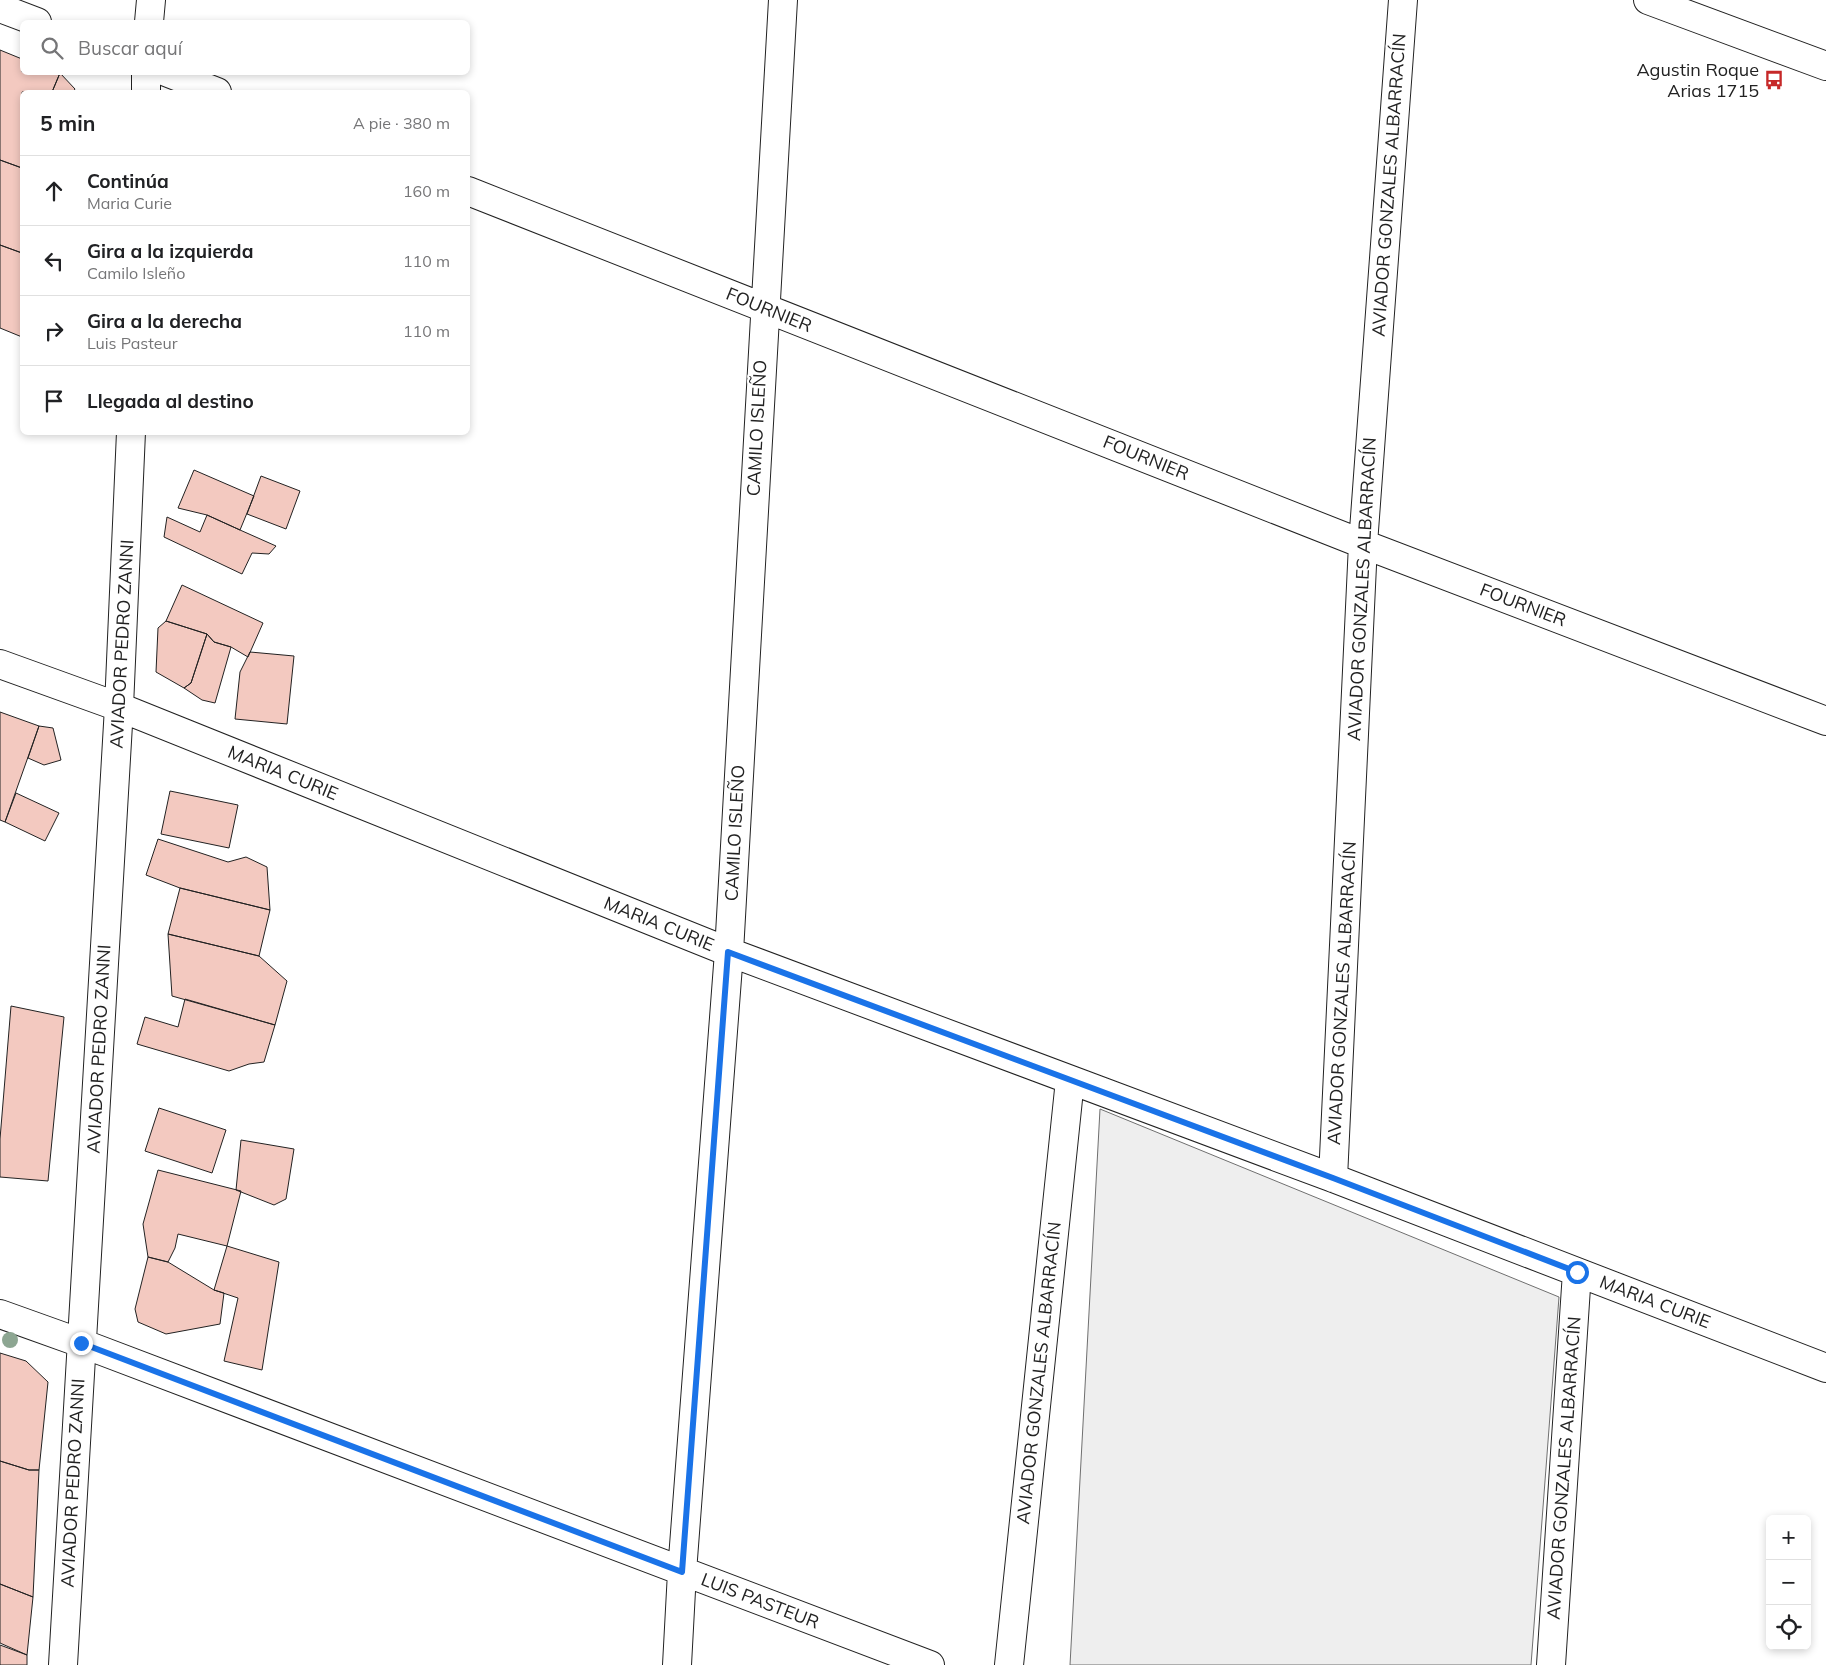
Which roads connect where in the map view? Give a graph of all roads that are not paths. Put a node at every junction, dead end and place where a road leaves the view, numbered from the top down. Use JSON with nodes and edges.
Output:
{"nodes":[{"id":1,"x":150,"y":0,"type":"edge"},
{"id":2,"x":783,"y":0,"type":"edge"},
{"id":3,"x":1403,"y":0,"type":"edge"},
{"id":4,"x":1648,"y":0,"type":"edge"},
{"id":5,"x":0,"y":8,"type":"edge"},
{"id":6,"x":32,"y":20,"type":"edge"},
{"id":7,"x":149,"y":20,"type":"edge"},
{"id":8,"x":1826,"y":66,"type":"edge"},
{"id":9,"x":146,"y":75,"type":"edge"},
{"id":10,"x":174,"y":75,"type":"edge"},
{"id":11,"x":146,"y":90,"type":"edge"},
{"id":12,"x":212,"y":90,"type":"edge"},
{"id":13,"x":470,"y":192,"type":"edge"},
{"id":14,"x":764,"y":308,"type":"junction"},
{"id":15,"x":131,"y":435,"type":"edge"},
{"id":16,"x":1363,"y":544,"type":"junction"},
{"id":17,"x":0,"y":664,"type":"edge"},
{"id":18,"x":119,"y":707,"type":"junction"},
{"id":19,"x":1826,"y":721,"type":"edge"},
{"id":20,"x":728,"y":952,"type":"junction"},
{"id":21,"x":1070,"y":1080,"type":"junction"},
{"id":22,"x":1333,"y":1178,"type":"junction"},
{"id":23,"x":1577,"y":1272,"type":"junction"},
{"id":24,"x":0,"y":1314,"type":"edge"},
{"id":25,"x":81,"y":1343,"type":"junction"},
{"id":26,"x":1826,"y":1368,"type":"edge"},
{"id":27,"x":682,"y":1572,"type":"junction"},
{"id":28,"x":63,"y":1665,"type":"edge"},
{"id":29,"x":677,"y":1665,"type":"edge"},
{"id":30,"x":930,"y":1665,"type":"edge"},
{"id":31,"x":1009,"y":1665,"type":"edge"},
{"id":32,"x":1551,"y":1665,"type":"edge"}],
"edges":[{"from":1,"to":7,"type":"street"},
{"from":2,"to":14,"type":"street","name":"CAMILO ISLEÑO"},
{"from":3,"to":16,"type":"street","name":"AVIADOR GONZALES ALBARRACÍN"},
{"from":4,"to":8,"type":"street"},
{"from":5,"to":6,"type":"street"},
{"from":9,"to":11,"type":"street"},
{"from":10,"to":12,"type":"street"},
{"from":13,"to":14,"type":"street","name":"FOURNIER"},
{"from":14,"to":16,"type":"street","name":"FOURNIER"},
{"from":14,"to":20,"type":"street","name":"CAMILO ISLEÑO"},
{"from":15,"to":18,"type":"street","name":"AVIADOR PEDRO ZANNI"},
{"from":16,"to":19,"type":"street","name":"FOURNIER"},
{"from":16,"to":22,"type":"street","name":"AVIADOR GONZALES ALBARRACÍN"},
{"from":17,"to":18,"type":"street","name":"MARIA CURIE"},
{"from":18,"to":20,"type":"street","name":"MARIA CURIE"},
{"from":18,"to":25,"type":"street","name":"AVIADOR PEDRO ZANNI"},
{"from":20,"to":21,"type":"street","name":"MARIA CURIE"},
{"from":20,"to":27,"type":"street","name":"CAMILO ISLEÑO"},
{"from":21,"to":22,"type":"street","name":"MARIA CURIE"},
{"from":21,"to":31,"type":"street","name":"AVIADOR GONZALES ALBARRACÍN"},
{"from":22,"to":23,"type":"street","name":"MARIA CURIE"},
{"from":23,"to":26,"type":"street","name":"MARIA CURIE"},
{"from":23,"to":32,"type":"street","name":"AVIADOR GONZALES ALBARRACÍN"},
{"from":24,"to":25,"type":"street","name":"LUIS PASTEUR"},
{"from":25,"to":27,"type":"street","name":"LUIS PASTEUR"},
{"from":25,"to":28,"type":"street","name":"AVIADOR PEDRO ZANNI"},
{"from":27,"to":29,"type":"street","name":"CAMILO ISLEÑO"},
{"from":27,"to":30,"type":"street","name":"LUIS PASTEUR"}]}
